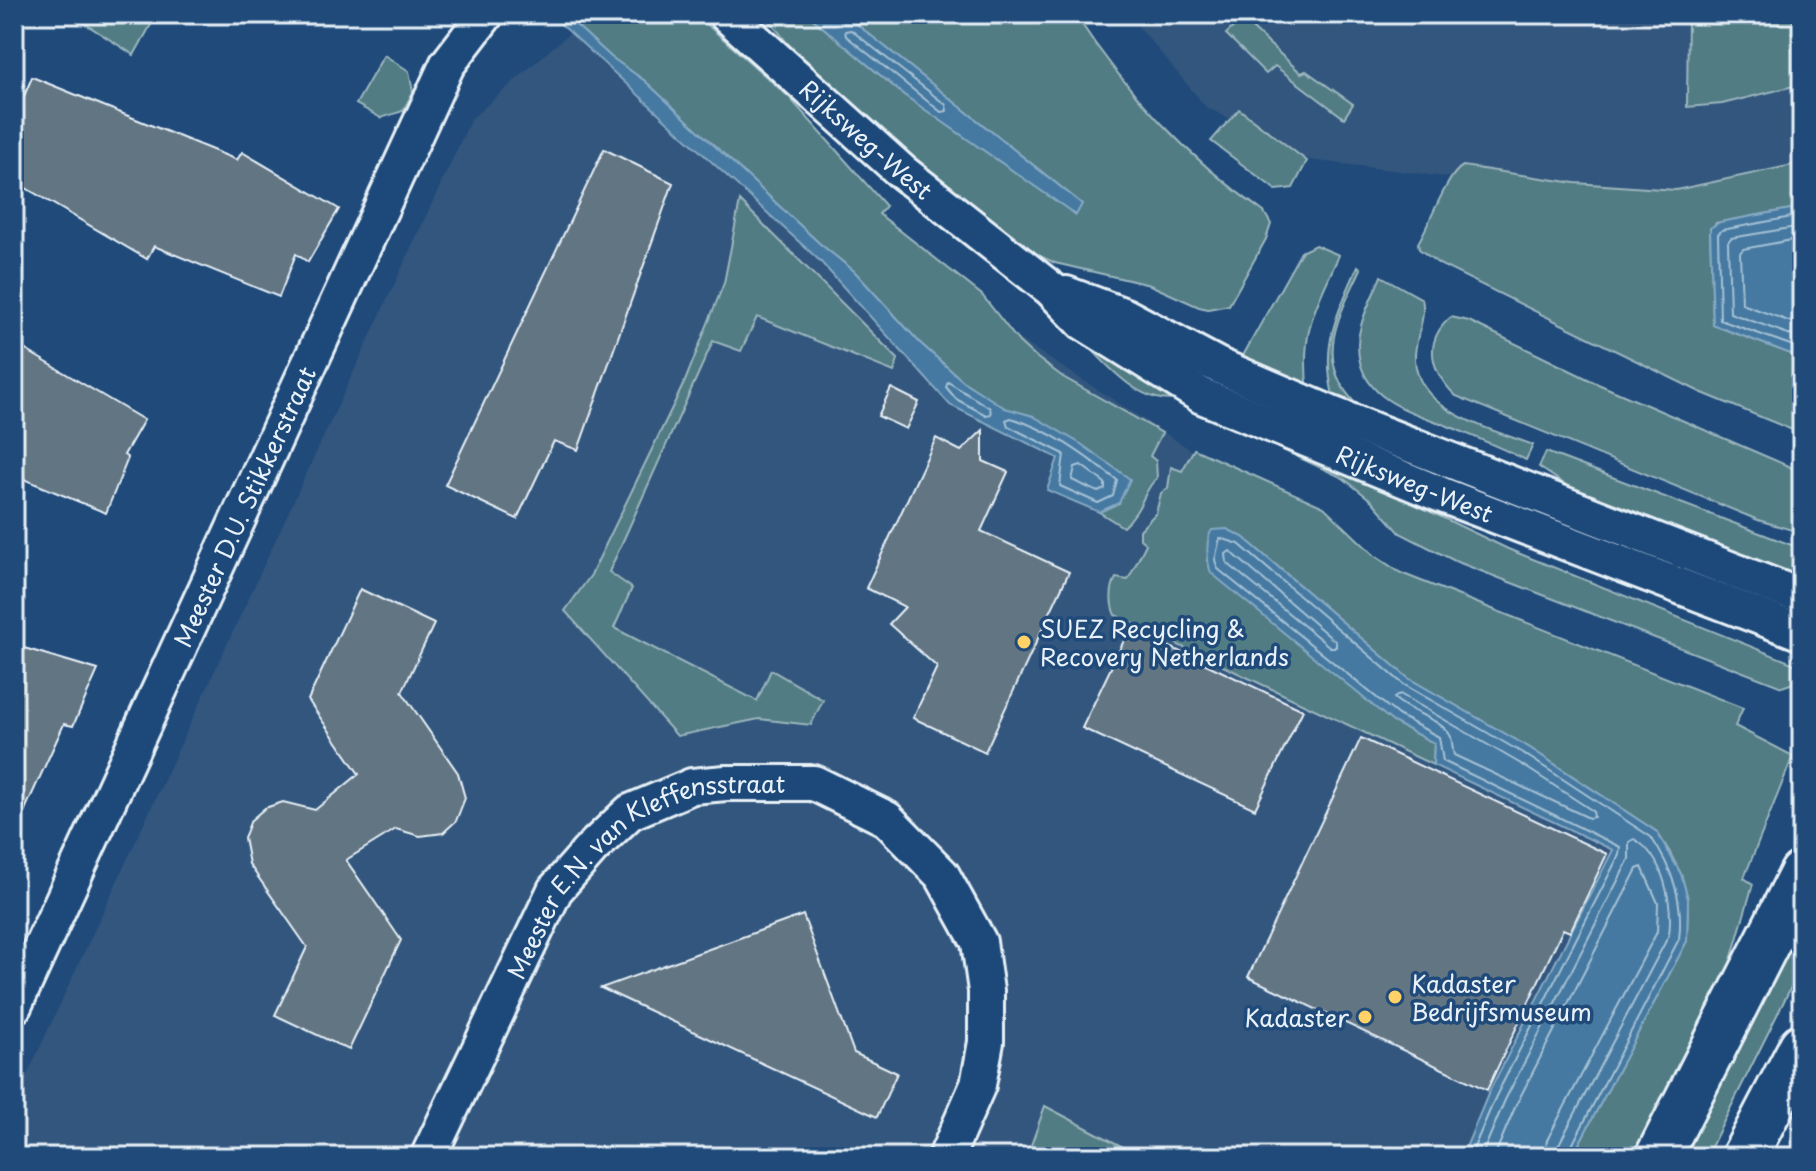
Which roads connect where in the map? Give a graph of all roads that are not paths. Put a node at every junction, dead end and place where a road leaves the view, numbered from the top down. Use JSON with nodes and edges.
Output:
{"nodes":[{"id":1,"x":486,"y":14,"type":"edge"},
{"id":2,"x":726,"y":14,"type":"edge"},
{"id":3,"x":1051,"y":289,"type":"junction"},
{"id":4,"x":1802,"y":597,"type":"edge"},
{"id":5,"x":1802,"y":633,"type":"edge"},
{"id":6,"x":1802,"y":874,"type":"edge"},
{"id":7,"x":14,"y":1006,"type":"edge"},
{"id":8,"x":1802,"y":1046,"type":"edge"},
{"id":9,"x":428,"y":1157,"type":"edge"},
{"id":10,"x":946,"y":1157,"type":"edge"},
{"id":11,"x":1658,"y":1157,"type":"edge"},
{"id":12,"x":1744,"y":1157,"type":"edge"}],
"edges":[{"from":1,"to":7,"type":"street","name":"Meester D.U. Stikkerstraat"},
{"from":2,"to":3,"type":"street","name":"Rijksweg-West"},
{"from":3,"to":4,"type":"street","name":"Rijksweg-West"},
{"from":3,"to":5,"type":"street","name":"Rijksweg-West"},
{"from":6,"to":11,"type":"main road"},
{"from":8,"to":12,"type":"main road"},
{"from":9,"to":10,"type":"street","name":"Meester E.N. van Kleffensstraat"}]}
